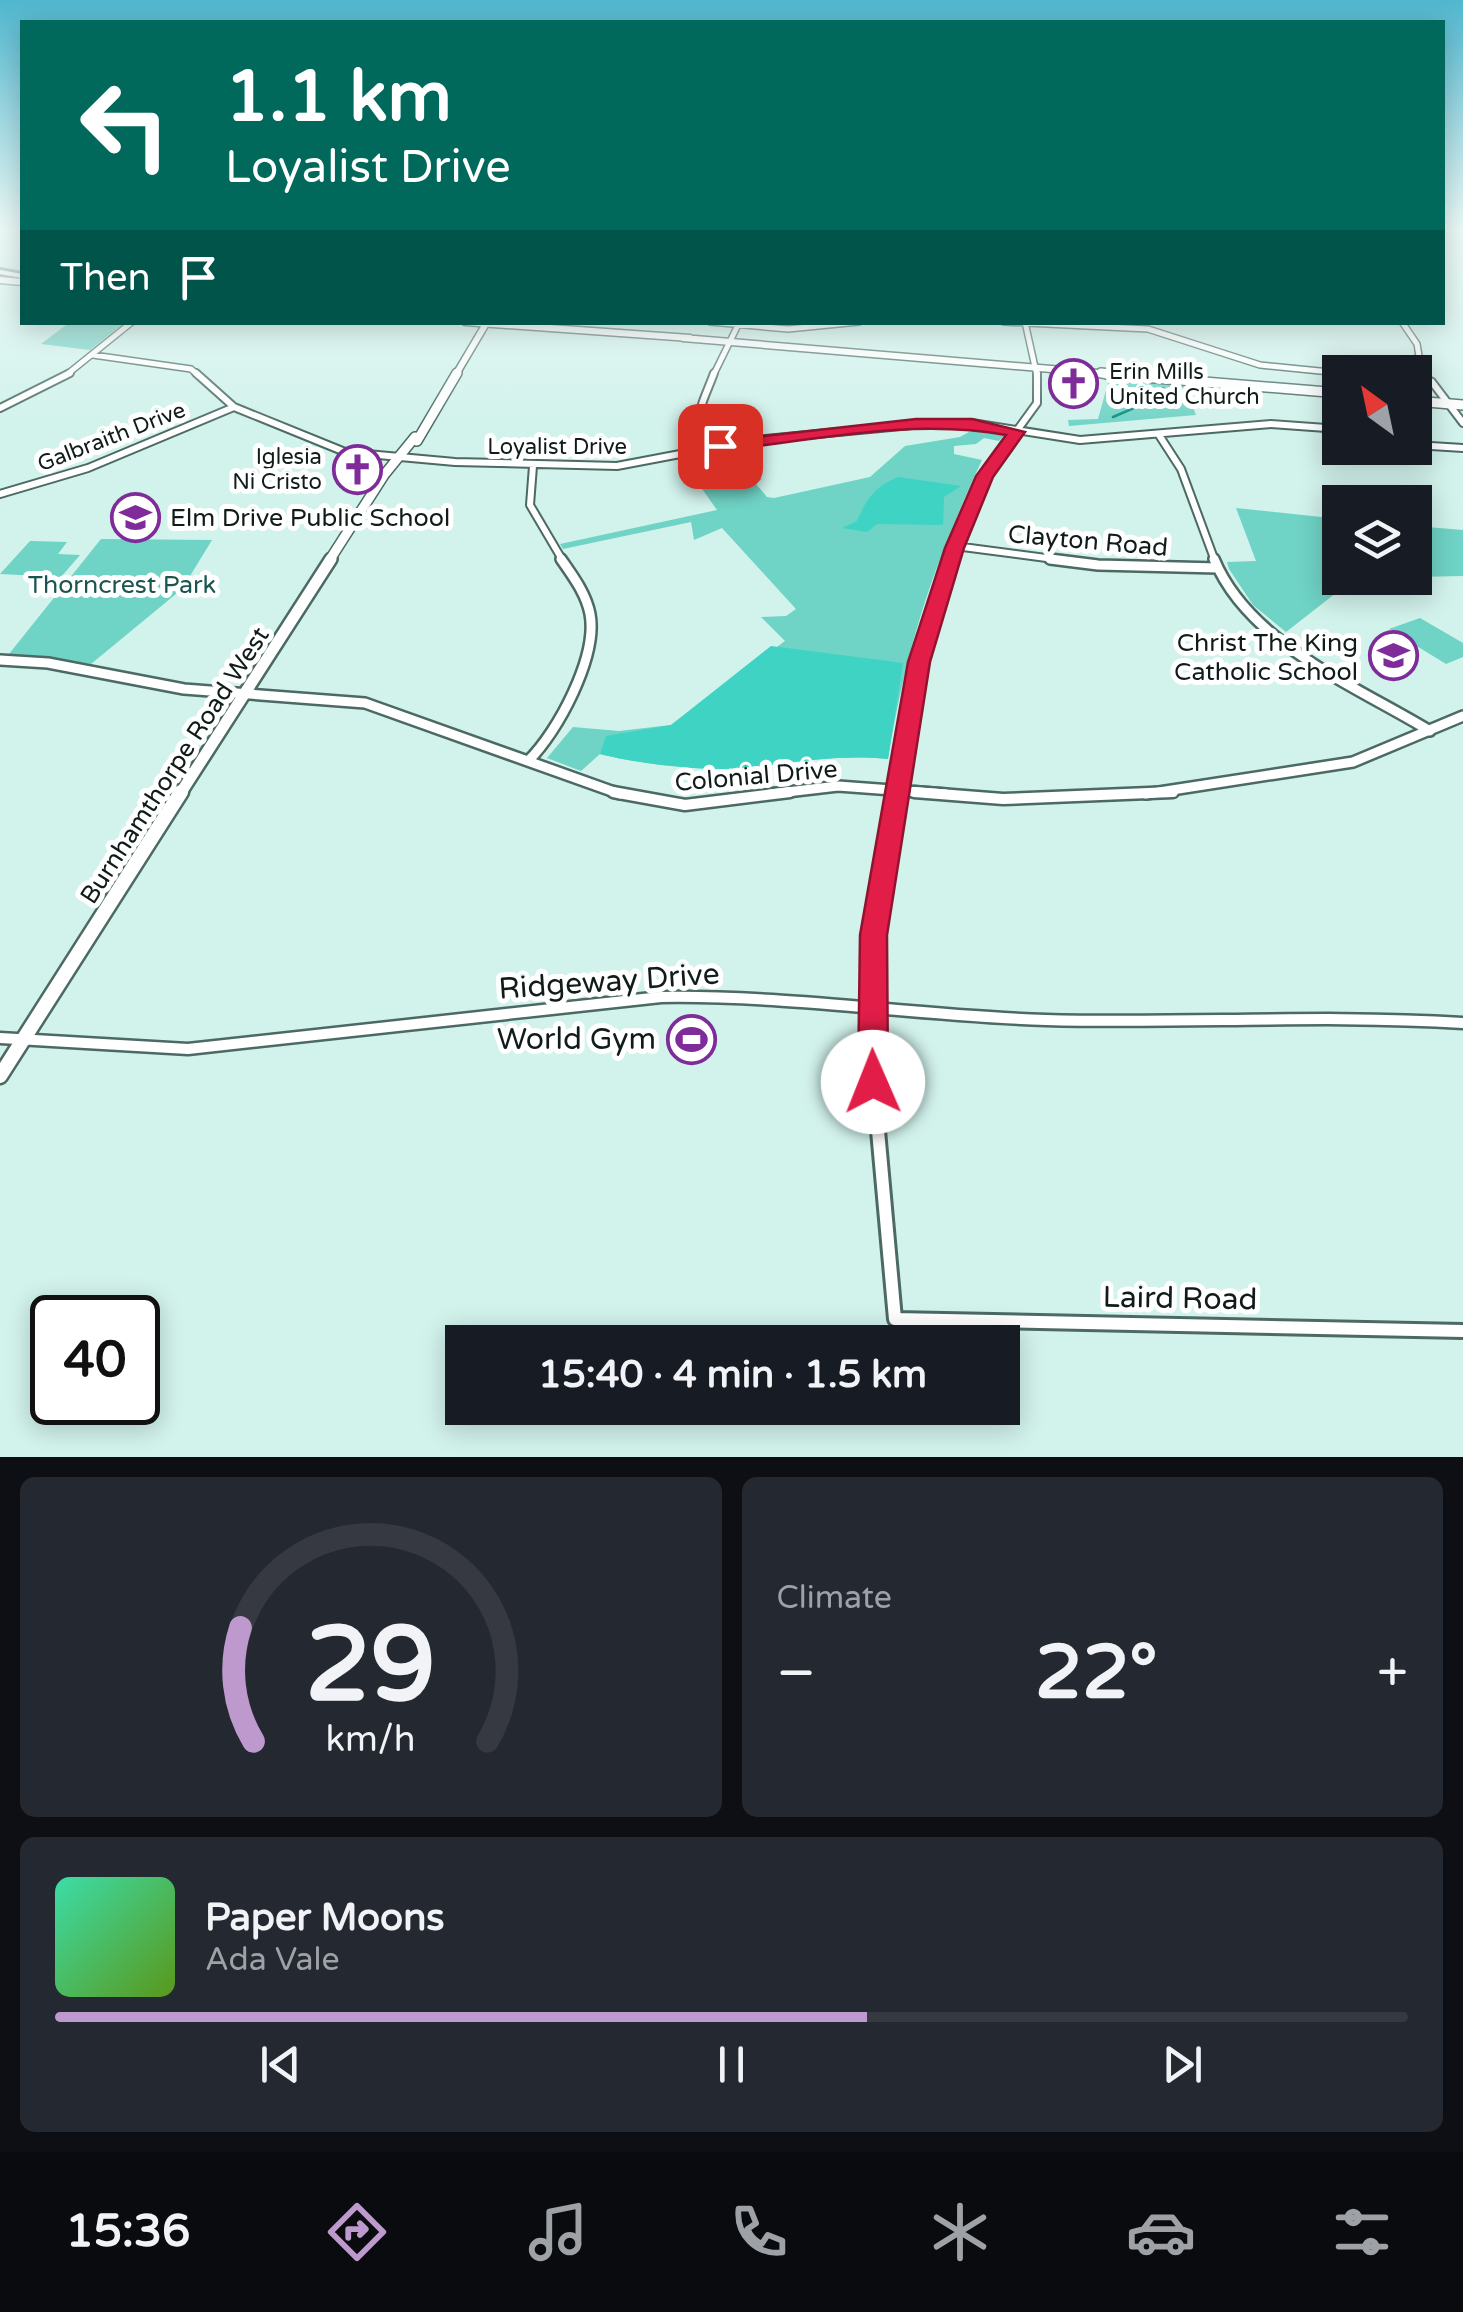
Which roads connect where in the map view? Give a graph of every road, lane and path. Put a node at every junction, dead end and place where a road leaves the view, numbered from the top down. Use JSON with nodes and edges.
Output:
{"nodes":[{"id":1,"x":129,"y":325,"type":"edge"},
{"id":2,"x":490,"y":325,"type":"edge"},
{"id":3,"x":513,"y":325,"type":"edge"},
{"id":4,"x":738,"y":325,"type":"joint"},
{"id":5,"x":832,"y":325,"type":"edge"},
{"id":6,"x":1028,"y":325,"type":"edge"},
{"id":7,"x":1068,"y":325,"type":"edge"},
{"id":8,"x":1404,"y":325,"type":"edge"},
{"id":9,"x":728,"y":342,"type":"junction"},
{"id":10,"x":94,"y":355,"type":"junction"},
{"id":11,"x":1417,"y":355,"type":"edge"},
{"id":12,"x":1037,"y":368,"type":"junction"},
{"id":13,"x":1322,"y":372,"type":"edge"},
{"id":14,"x":1432,"y":382,"type":"edge"},
{"id":15,"x":1322,"y":391,"type":"edge"},
{"id":16,"x":1432,"y":401,"type":"edge"},
{"id":17,"x":1445,"y":402,"type":"junction"},
{"id":18,"x":1463,"y":403,"type":"edge"},
{"id":19,"x":0,"y":408,"type":"edge"},
{"id":20,"x":234,"y":408,"type":"junction"},
{"id":21,"x":1463,"y":423,"type":"edge"},
{"id":22,"x":1322,"y":427,"type":"edge"},
{"id":23,"x":1017,"y":432,"type":"junction"},
{"id":24,"x":1159,"y":435,"type":"junction"},
{"id":25,"x":720,"y":446,"type":"junction"},
{"id":26,"x":1432,"y":446,"type":"edge"},
{"id":27,"x":1463,"y":448,"type":"edge"},
{"id":28,"x":400,"y":458,"type":"junction"},
{"id":29,"x":533,"y":466,"type":"junction"},
{"id":30,"x":0,"y":494,"type":"edge"},
{"id":31,"x":955,"y":546,"type":"junction"},
{"id":32,"x":1218,"y":568,"type":"junction"},
{"id":33,"x":0,"y":660,"type":"edge"},
{"id":34,"x":247,"y":694,"type":"junction"},
{"id":35,"x":1463,"y":716,"type":"edge"},
{"id":36,"x":1430,"y":731,"type":"junction"},
{"id":37,"x":528,"y":761,"type":"junction"},
{"id":38,"x":897,"y":790,"type":"junction"},
{"id":39,"x":872,"y":1008,"type":"junction"},
{"id":40,"x":1463,"y":1022,"type":"edge"},
{"id":41,"x":0,"y":1038,"type":"edge"},
{"id":42,"x":24,"y":1040,"type":"junction"},
{"id":43,"x":0,"y":1076,"type":"edge"},
{"id":44,"x":895,"y":1319,"type":"joint"},
{"id":45,"x":1463,"y":1332,"type":"edge"}],
"edges":[{"from":1,"to":10,"type":"street"},
{"from":2,"to":28,"type":"main road","name":"Burnhamthorpe Road West"},
{"from":3,"to":9,"type":"main road"},
{"from":4,"to":5,"type":"street"},
{"from":4,"to":9,"type":"street"},
{"from":6,"to":12,"type":"street"},
{"from":7,"to":13,"type":"street"},
{"from":8,"to":11,"type":"street"},
{"from":9,"to":12,"type":"main road"},
{"from":9,"to":25,"type":"street"},
{"from":10,"to":19,"type":"street"},
{"from":10,"to":20,"type":"street","name":"Loyalist Drive"},
{"from":12,"to":15,"type":"main road"},
{"from":12,"to":23,"type":"street"},
{"from":14,"to":17,"type":"street"},
{"from":16,"to":17,"type":"main road"},
{"from":17,"to":18,"type":"main road"},
{"from":17,"to":21,"type":"street"},
{"from":20,"to":28,"type":"street","name":"Loyalist Drive"},
{"from":20,"to":30,"type":"street","name":"Galbraith Drive"},
{"from":22,"to":24,"type":"street","name":"Loyalist Drive"},
{"from":23,"to":24,"type":"street","name":"Loyalist Drive"},
{"from":23,"to":25,"type":"street","name":"Loyalist Drive"},
{"from":23,"to":31,"type":"street"},
{"from":24,"to":32,"type":"street"},
{"from":25,"to":29,"type":"street","name":"Loyalist Drive"},
{"from":26,"to":27,"type":"street"},
{"from":28,"to":29,"type":"street","name":"Loyalist Drive"},
{"from":28,"to":34,"type":"main road","name":"Burnhamthorpe Road West"},
{"from":29,"to":37,"type":"street"},
{"from":31,"to":32,"type":"street","name":"Clayton Road"},
{"from":31,"to":38,"type":"street"},
{"from":32,"to":36,"type":"street"},
{"from":33,"to":34,"type":"street","name":"Colonial Drive"},
{"from":34,"to":37,"type":"street","name":"Colonial Drive"},
{"from":34,"to":42,"type":"main road","name":"Burnhamthorpe Road West"},
{"from":35,"to":36,"type":"street","name":"Colonial Drive"},
{"from":36,"to":38,"type":"street","name":"Colonial Drive"},
{"from":37,"to":38,"type":"street","name":"Colonial Drive"},
{"from":38,"to":39,"type":"street"},
{"from":39,"to":40,"type":"street","name":"Ridgeway Drive"},
{"from":39,"to":42,"type":"street","name":"Ridgeway Drive"},
{"from":39,"to":44,"type":"street"},
{"from":41,"to":42,"type":"street","name":"Ridgeway Drive"},
{"from":42,"to":43,"type":"main road","name":"Burnhamthorpe Road West"},
{"from":44,"to":45,"type":"street","name":"Laird Road"}]}
